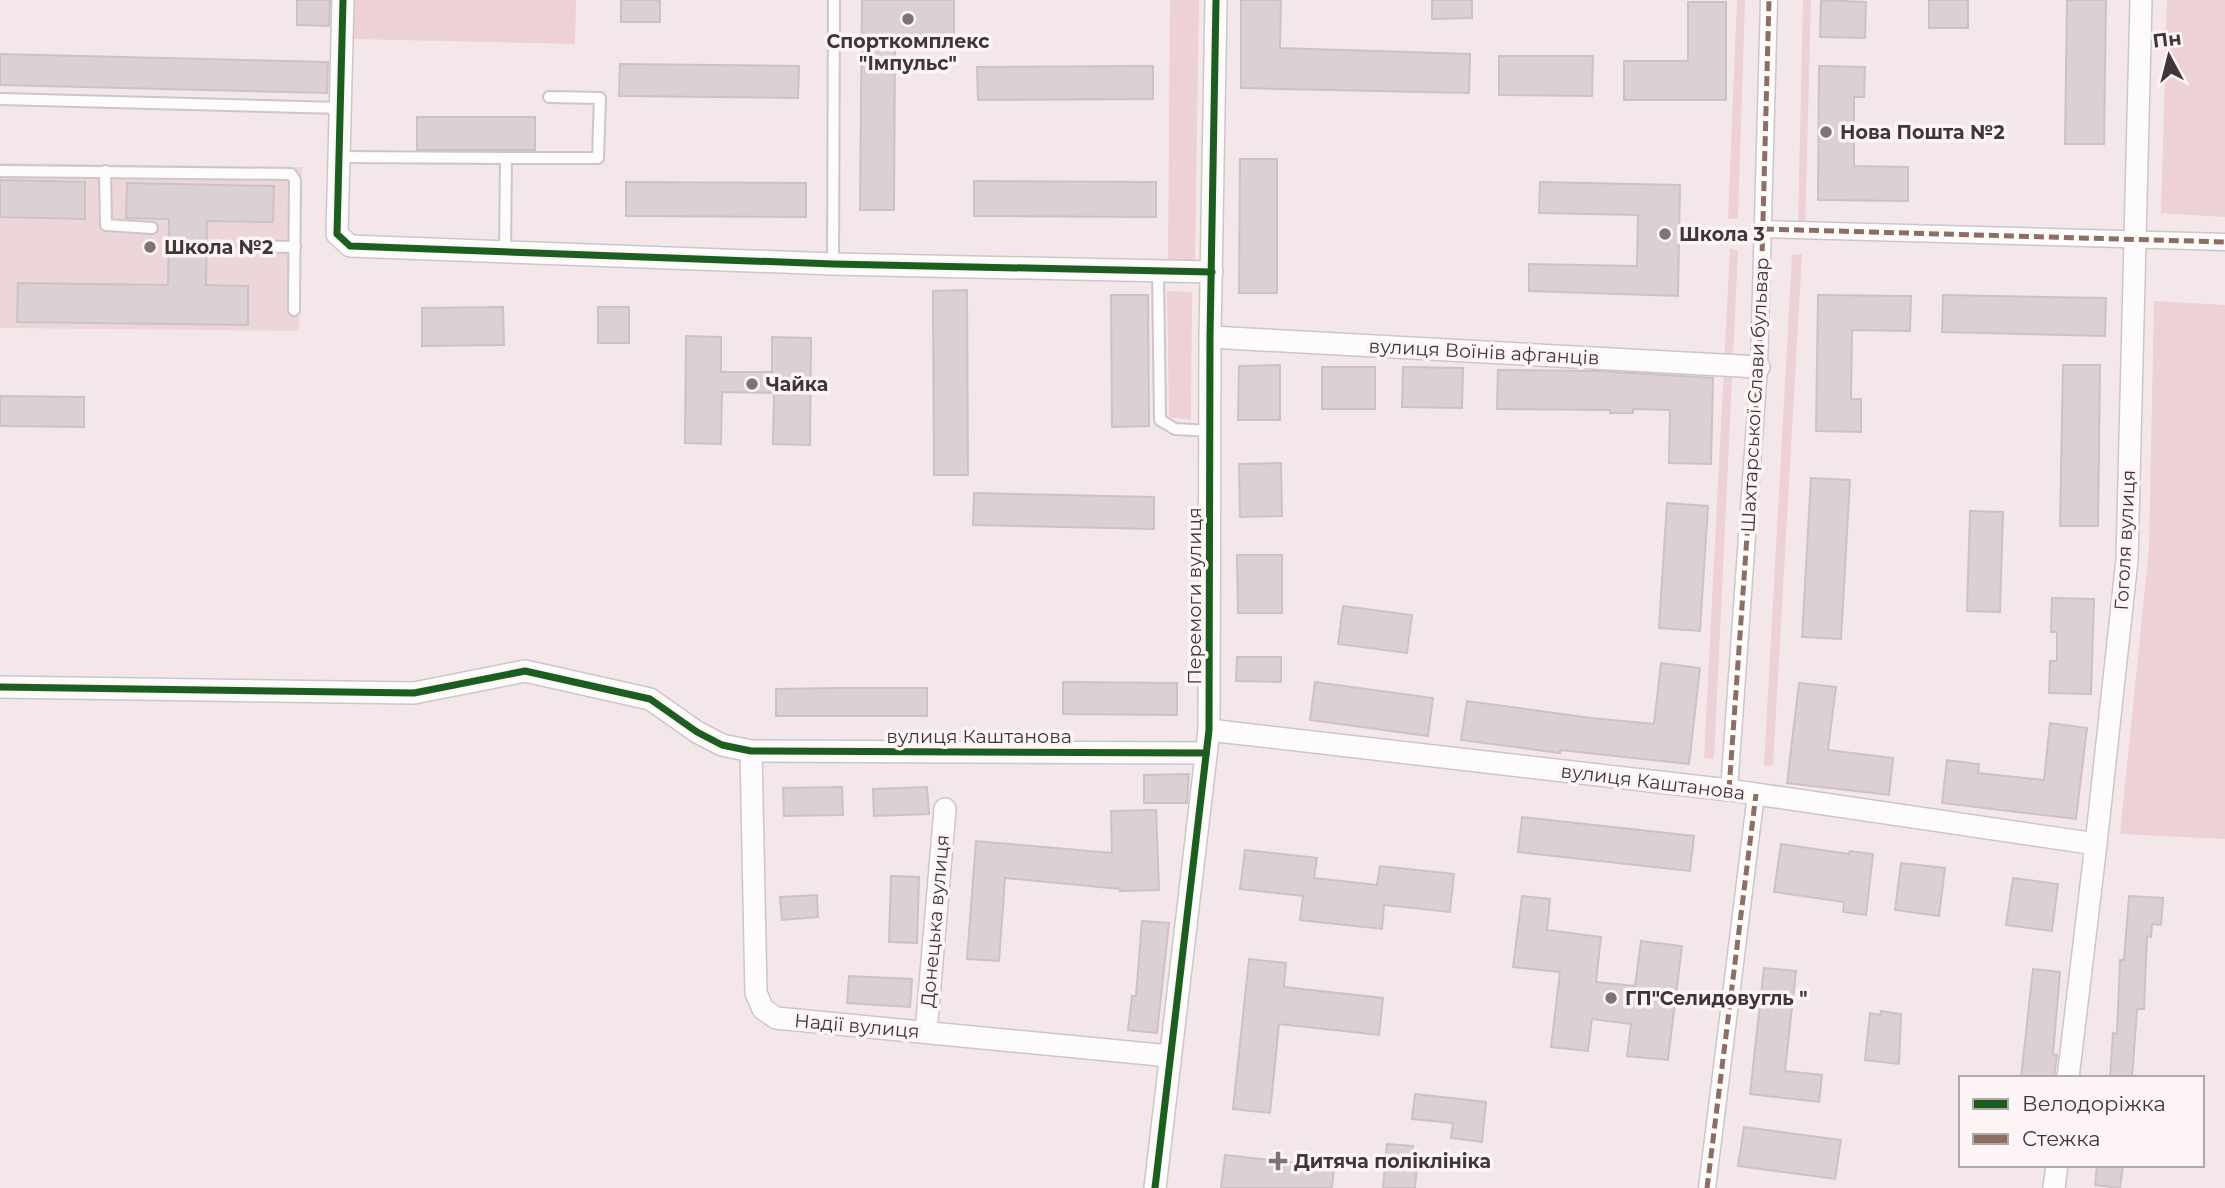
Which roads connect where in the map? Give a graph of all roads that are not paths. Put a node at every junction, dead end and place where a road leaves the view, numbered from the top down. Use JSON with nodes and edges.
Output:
{"nodes":[{"id":1,"x":343,"y":0,"type":"edge"},
{"id":2,"x":834,"y":0,"type":"edge"},
{"id":3,"x":1216,"y":0,"type":"edge"},
{"id":4,"x":1769,"y":0,"type":"edge"},
{"id":5,"x":2141,"y":0,"type":"edge"},
{"id":6,"x":549,"y":97,"type":"dead end"},
{"id":7,"x":0,"y":99,"type":"edge"},
{"id":8,"x":341,"y":108,"type":"junction"},
{"id":9,"x":339,"y":157,"type":"junction"},
{"id":10,"x":506,"y":158,"type":"junction"},
{"id":11,"x":0,"y":171,"type":"edge"},
{"id":12,"x":105,"y":171,"type":"junction"},
{"id":13,"x":152,"y":229,"type":"dead end"},
{"id":14,"x":1764,"y":229,"type":"junction"},
{"id":15,"x":2135,"y":241,"type":"junction"},
{"id":16,"x":2225,"y":242,"type":"edge"},
{"id":17,"x":242,"y":246,"type":"dead end"},
{"id":18,"x":295,"y":247,"type":"junction"},
{"id":19,"x":505,"y":251,"type":"junction"},
{"id":20,"x":833,"y":264,"type":"junction"},
{"id":21,"x":1158,"y":271,"type":"junction"},
{"id":22,"x":1212,"y":272,"type":"junction"},
{"id":23,"x":294,"y":310,"type":"dead end"},
{"id":24,"x":1210,"y":337,"type":"junction"},
{"id":25,"x":1759,"y":367,"type":"junction"},
{"id":26,"x":1210,"y":431,"type":"junction"},
{"id":27,"x":0,"y":687,"type":"edge"},
{"id":28,"x":1209,"y":730,"type":"junction"},
{"id":29,"x":751,"y":751,"type":"junction"},
{"id":30,"x":1206,"y":753,"type":"junction"},
{"id":31,"x":1729,"y":790,"type":"junction"},
{"id":32,"x":1756,"y":794,"type":"junction"},
{"id":33,"x":945,"y":809,"type":"dead end"},
{"id":34,"x":2096,"y":844,"type":"junction"},
{"id":35,"x":926,"y":1032,"type":"junction"},
{"id":36,"x":1170,"y":1056,"type":"junction"},
{"id":37,"x":2068,"y":1076,"type":"edge"},
{"id":38,"x":2057,"y":1167,"type":"edge"},
{"id":39,"x":1155,"y":1188,"type":"edge"},
{"id":40,"x":1707,"y":1188,"type":"edge"},
{"id":41,"x":2054,"y":1188,"type":"edge"}],
"edges":[{"from":1,"to":8,"type":"street"},
{"from":2,"to":20,"type":"lane"},
{"from":3,"to":22,"type":"street","name":"Перемоги вулиця"},
{"from":4,"to":14,"type":"street","name":"Шахтарської Слави бульвар"},
{"from":5,"to":15,"type":"street","name":"Гоголя вулиця"},
{"from":6,"to":10,"type":"lane"},
{"from":7,"to":8,"type":"lane"},
{"from":8,"to":9,"type":"street"},
{"from":9,"to":10,"type":"lane"},
{"from":9,"to":19,"type":"street"},
{"from":10,"to":19,"type":"lane"},
{"from":11,"to":12,"type":"lane"},
{"from":12,"to":13,"type":"lane"},
{"from":12,"to":18,"type":"lane"},
{"from":14,"to":15,"type":"street"},
{"from":14,"to":25,"type":"street","name":"Шахтарської Слави бульвар"},
{"from":15,"to":16,"type":"street"},
{"from":15,"to":34,"type":"street","name":"Гоголя вулиця"},
{"from":17,"to":18,"type":"lane"},
{"from":18,"to":23,"type":"lane"},
{"from":19,"to":20,"type":"street"},
{"from":20,"to":21,"type":"street"},
{"from":21,"to":22,"type":"street"},
{"from":21,"to":26,"type":"lane"},
{"from":22,"to":24,"type":"street","name":"Перемоги вулиця"},
{"from":24,"to":25,"type":"street","name":"вулиця Воїнів афганців"},
{"from":24,"to":26,"type":"street","name":"Перемоги вулиця"},
{"from":25,"to":31,"type":"street","name":"Шахтарської Слави бульвар"},
{"from":26,"to":28,"type":"street","name":"Перемоги вулиця"},
{"from":27,"to":29,"type":"street","name":"вулиця Каштанова"},
{"from":28,"to":30,"type":"street","name":"Перемоги вулиця"},
{"from":28,"to":31,"type":"street","name":"вулиця Каштанова"},
{"from":29,"to":30,"type":"street","name":"вулиця Каштанова"},
{"from":29,"to":35,"type":"street","name":"Надії вулиця"},
{"from":30,"to":36,"type":"street","name":"Перемоги вулиця"},
{"from":31,"to":32,"type":"street","name":"вулиця Каштанова"},
{"from":32,"to":34,"type":"street","name":"вулиця Каштанова"},
{"from":32,"to":40,"type":"street"},
{"from":33,"to":35,"type":"street","name":"Донецька вулиця"},
{"from":34,"to":37,"type":"street","name":"Гоголя вулиця"},
{"from":35,"to":36,"type":"street","name":"Надії вулиця"},
{"from":36,"to":39,"type":"street","name":"Перемоги вулиця"},
{"from":38,"to":41,"type":"street"}]}
